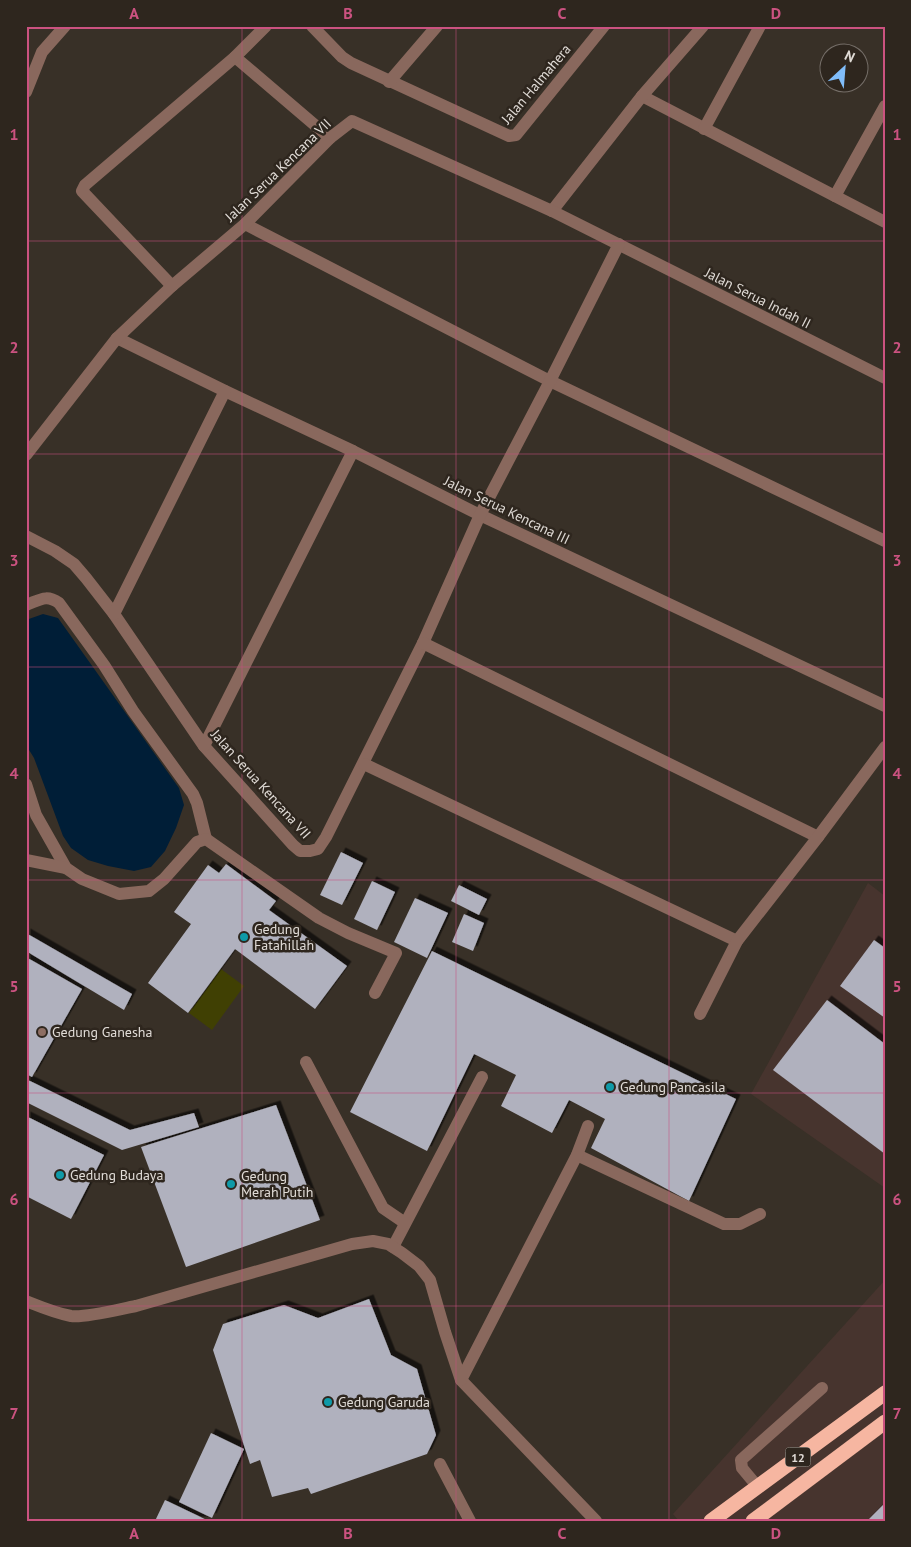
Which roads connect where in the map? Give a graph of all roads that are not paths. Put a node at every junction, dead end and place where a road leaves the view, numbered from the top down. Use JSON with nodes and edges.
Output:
{"nodes":[{"id":1,"x":65,"y":26,"type":"edge"},
{"id":2,"x":266,"y":26,"type":"edge"},
{"id":3,"x":312,"y":26,"type":"edge"},
{"id":4,"x":437,"y":26,"type":"edge"},
{"id":5,"x":604,"y":26,"type":"edge"},
{"id":6,"x":703,"y":26,"type":"edge"},
{"id":7,"x":760,"y":26,"type":"edge"},
{"id":8,"x":235,"y":57,"type":"junction"},
{"id":9,"x":389,"y":82,"type":"junction"},
{"id":10,"x":26,"y":92,"type":"edge"},
{"id":11,"x":642,"y":96,"type":"junction"},
{"id":12,"x":885,"y":106,"type":"edge"},
{"id":13,"x":704,"y":129,"type":"junction"},
{"id":14,"x":330,"y":138,"type":"junction"},
{"id":15,"x":835,"y":196,"type":"junction"},
{"id":16,"x":552,"y":211,"type":"junction"},
{"id":17,"x":885,"y":222,"type":"edge"},
{"id":18,"x":245,"y":224,"type":"junction"},
{"id":19,"x":619,"y":244,"type":"junction"},
{"id":20,"x":172,"y":286,"type":"junction"},
{"id":21,"x":117,"y":338,"type":"junction"},
{"id":22,"x":885,"y":378,"type":"edge"},
{"id":23,"x":550,"y":381,"type":"junction"},
{"id":24,"x":225,"y":391,"type":"junction"},
{"id":25,"x":353,"y":451,"type":"junction"},
{"id":26,"x":26,"y":456,"type":"edge"},
{"id":27,"x":480,"y":515,"type":"junction"},
{"id":28,"x":26,"y":536,"type":"edge"},
{"id":29,"x":885,"y":541,"type":"edge"},
{"id":30,"x":26,"y":605,"type":"edge"},
{"id":31,"x":114,"y":614,"type":"junction"},
{"id":32,"x":423,"y":643,"type":"junction"},
{"id":33,"x":885,"y":706,"type":"edge"},
{"id":34,"x":204,"y":746,"type":"junction"},
{"id":35,"x":885,"y":746,"type":"edge"},
{"id":36,"x":364,"y":764,"type":"junction"},
{"id":37,"x":26,"y":784,"type":"edge"},
{"id":38,"x":818,"y":837,"type":"junction"},
{"id":39,"x":206,"y":839,"type":"junction"},
{"id":40,"x":26,"y":860,"type":"edge"},
{"id":41,"x":66,"y":868,"type":"junction"},
{"id":42,"x":737,"y":941,"type":"junction"},
{"id":43,"x":375,"y":993,"type":"dead end"},
{"id":44,"x":700,"y":1014,"type":"dead end"},
{"id":45,"x":306,"y":1062,"type":"dead end"},
{"id":46,"x":482,"y":1077,"type":"dead end"},
{"id":47,"x":588,"y":1126,"type":"dead end"},
{"id":48,"x":577,"y":1155,"type":"junction"},
{"id":49,"x":760,"y":1214,"type":"dead end"},
{"id":50,"x":405,"y":1223,"type":"junction"},
{"id":51,"x":393,"y":1247,"type":"junction"},
{"id":52,"x":26,"y":1301,"type":"edge"},
{"id":53,"x":462,"y":1380,"type":"junction"},
{"id":54,"x":822,"y":1388,"type":"dead end"},
{"id":55,"x":885,"y":1393,"type":"edge"},
{"id":56,"x":885,"y":1422,"type":"edge"},
{"id":57,"x":440,"y":1464,"type":"dead end"},
{"id":58,"x":757,"y":1486,"type":"junction"},
{"id":59,"x":595,"y":1520,"type":"edge"},
{"id":60,"x":470,"y":1521,"type":"edge"},
{"id":61,"x":711,"y":1521,"type":"edge"},
{"id":62,"x":753,"y":1521,"type":"edge"}],
"edges":[{"from":1,"to":10,"type":"street"},
{"from":2,"to":8,"type":"street"},
{"from":3,"to":9,"type":"street"},
{"from":4,"to":9,"type":"street"},
{"from":5,"to":9,"type":"street","name":"Jalan Halmahera"},
{"from":6,"to":11,"type":"street"},
{"from":7,"to":13,"type":"street"},
{"from":8,"to":14,"type":"street"},
{"from":8,"to":20,"type":"street"},
{"from":11,"to":13,"type":"street"},
{"from":11,"to":16,"type":"street"},
{"from":12,"to":15,"type":"street"},
{"from":13,"to":15,"type":"street"},
{"from":14,"to":16,"type":"street","name":"Jalan Serua Kencana VII"},
{"from":14,"to":18,"type":"street","name":"Jalan Serua Kencana VII"},
{"from":15,"to":17,"type":"street"},
{"from":16,"to":19,"type":"street","name":"Jalan Serua Kencana VII"},
{"from":18,"to":20,"type":"street","name":"Jalan Serua Kencana VII"},
{"from":18,"to":23,"type":"street"},
{"from":19,"to":22,"type":"street","name":"Jalan Serua Indah II"},
{"from":19,"to":23,"type":"street","name":"Jalan Serua Kencana VII"},
{"from":20,"to":21,"type":"street","name":"Jalan Serua Kencana VII"},
{"from":21,"to":24,"type":"street","name":"Jalan Serua Kencana III"},
{"from":21,"to":26,"type":"street","name":"Jalan Serua Kencana VII"},
{"from":23,"to":27,"type":"street","name":"Jalan Serua Kencana VII"},
{"from":23,"to":29,"type":"street"},
{"from":24,"to":25,"type":"street","name":"Jalan Serua Kencana III"},
{"from":24,"to":31,"type":"street"},
{"from":25,"to":27,"type":"street","name":"Jalan Serua Kencana III"},
{"from":25,"to":34,"type":"street"},
{"from":27,"to":32,"type":"street","name":"Jalan Serua Kencana VII"},
{"from":27,"to":33,"type":"street","name":"Jalan Serua Kencana III"},
{"from":28,"to":31,"type":"street","name":"Jalan Serua Kencana VII"},
{"from":30,"to":39,"type":"street"},
{"from":31,"to":34,"type":"street","name":"Jalan Serua Kencana VII"},
{"from":32,"to":36,"type":"street","name":"Jalan Serua Kencana VII"},
{"from":32,"to":38,"type":"street"},
{"from":34,"to":36,"type":"street","name":"Jalan Serua Kencana VII"},
{"from":35,"to":38,"type":"street"},
{"from":36,"to":42,"type":"street"},
{"from":37,"to":41,"type":"street"},
{"from":38,"to":42,"type":"street"},
{"from":39,"to":41,"type":"street"},
{"from":39,"to":43,"type":"street"},
{"from":40,"to":41,"type":"street"},
{"from":42,"to":44,"type":"street"},
{"from":45,"to":50,"type":"street"},
{"from":46,"to":50,"type":"street"},
{"from":47,"to":48,"type":"street"},
{"from":48,"to":49,"type":"street"},
{"from":48,"to":53,"type":"street"},
{"from":50,"to":51,"type":"street"},
{"from":51,"to":52,"type":"street"},
{"from":51,"to":53,"type":"street"},
{"from":53,"to":59,"type":"street"},
{"from":54,"to":58,"type":"street"},
{"from":55,"to":58,"type":"highway","number":"12"},
{"from":56,"to":62,"type":"highway","number":"12"},
{"from":57,"to":60,"type":"street"},
{"from":58,"to":61,"type":"highway","number":"12"}]}
